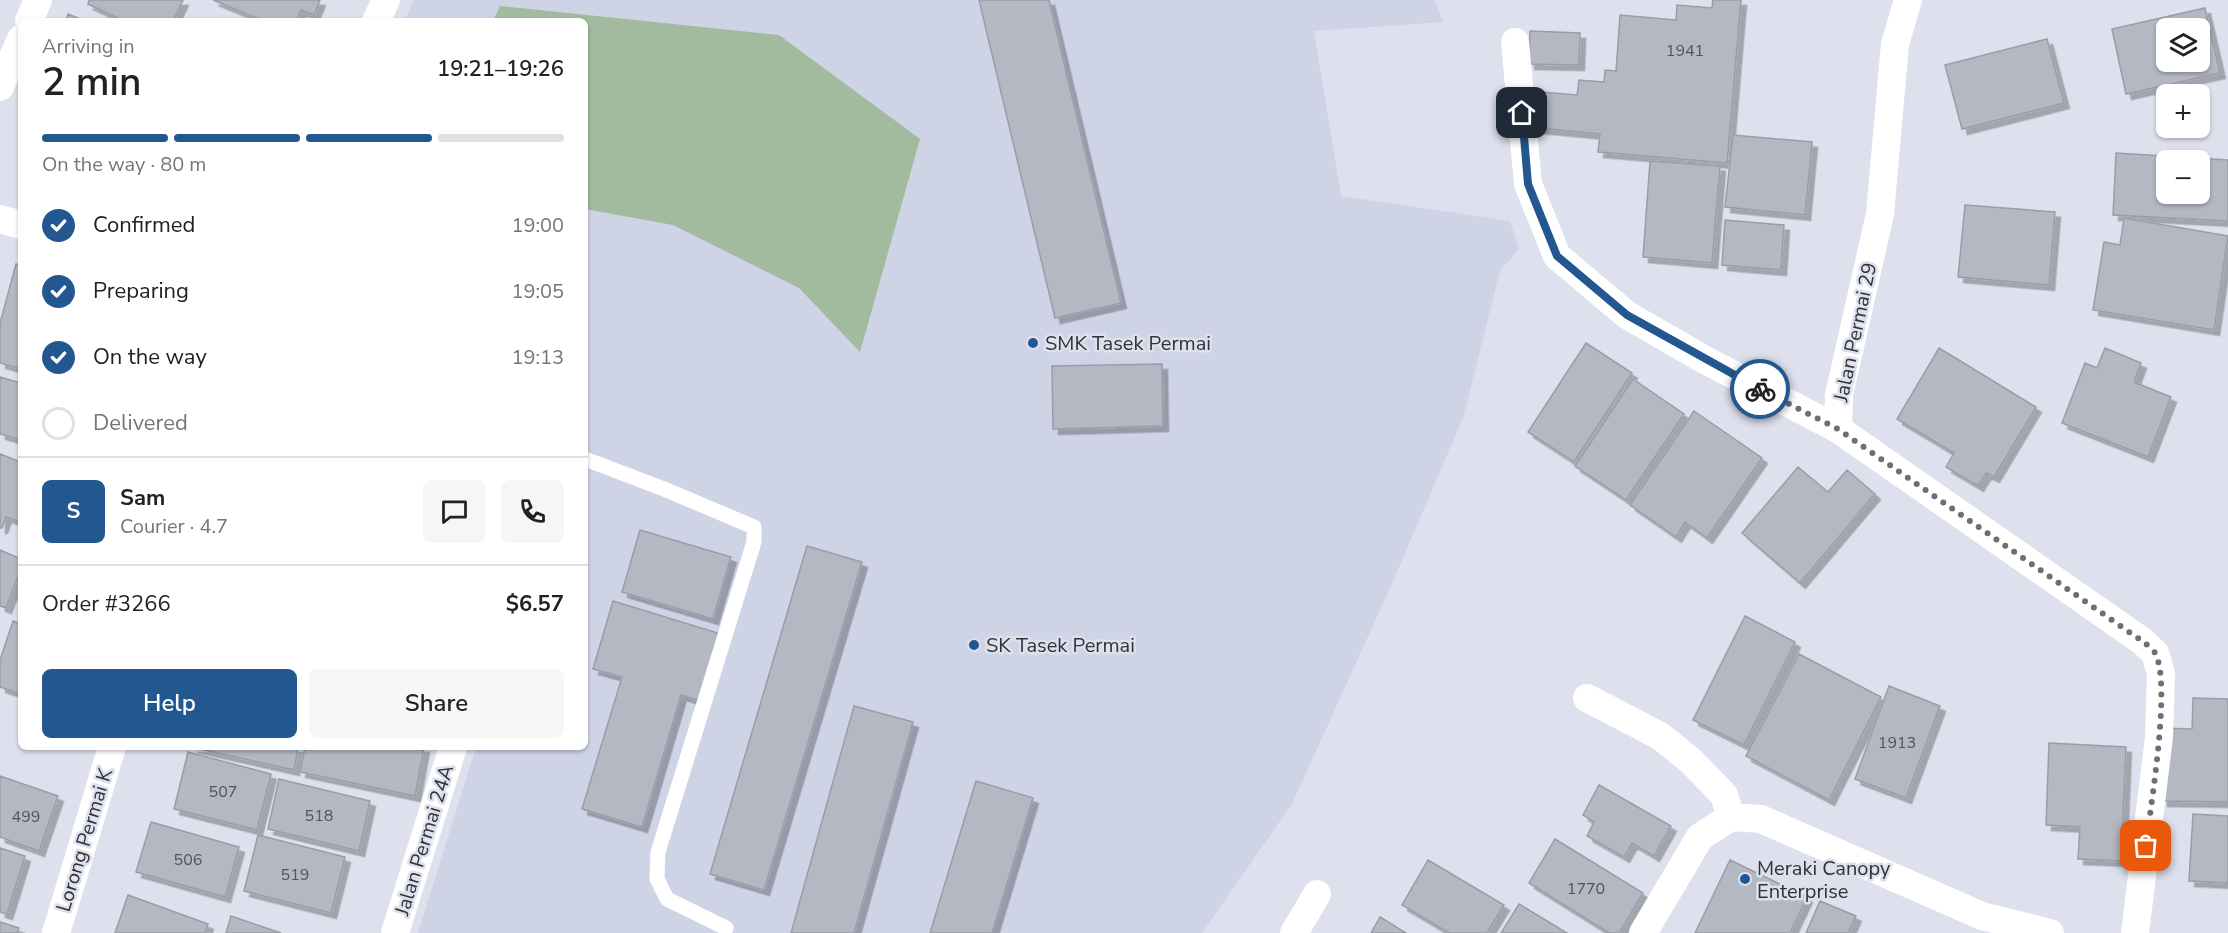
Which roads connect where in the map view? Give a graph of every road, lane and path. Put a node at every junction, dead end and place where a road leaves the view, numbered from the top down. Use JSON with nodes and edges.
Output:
{"nodes":[{"id":1,"x":38,"y":0,"type":"edge"},
{"id":2,"x":386,"y":0,"type":"edge"},
{"id":3,"x":1908,"y":0,"type":"edge"},
{"id":4,"x":30,"y":18,"type":"edge"},
{"id":5,"x":377,"y":18,"type":"edge"},
{"id":6,"x":1515,"y":42,"type":"dead end"},
{"id":7,"x":18,"y":46,"type":"edge"},
{"id":8,"x":0,"y":87,"type":"edge"},
{"id":9,"x":0,"y":219,"type":"edge"},
{"id":10,"x":18,"y":224,"type":"edge"},
{"id":11,"x":1838,"y":429,"type":"junction"},
{"id":12,"x":588,"y":460,"type":"edge"},
{"id":13,"x":1587,"y":698,"type":"dead end"},
{"id":14,"x":111,"y":750,"type":"edge"},
{"id":15,"x":452,"y":750,"type":"edge"},
{"id":16,"x":1731,"y":817,"type":"junction"},
{"id":17,"x":1317,"y":894,"type":"dead end"},
{"id":18,"x":726,"y":928,"type":"dead end"},
{"id":19,"x":56,"y":933,"type":"edge"},
{"id":20,"x":395,"y":933,"type":"edge"},
{"id":21,"x":1294,"y":933,"type":"edge"},
{"id":22,"x":1643,"y":933,"type":"edge"},
{"id":23,"x":2050,"y":933,"type":"edge"},
{"id":24,"x":2135,"y":933,"type":"edge"}],
"edges":[{"from":1,"to":4,"type":"street"},
{"from":2,"to":5,"type":"street"},
{"from":3,"to":11,"type":"street","name":"Jalan Permai 29"},
{"from":6,"to":11,"type":"street"},
{"from":7,"to":8,"type":"street"},
{"from":9,"to":10,"type":"street"},
{"from":11,"to":24,"type":"street","name":"Jalan Permai 29"},
{"from":12,"to":18,"type":"lane"},
{"from":13,"to":16,"type":"street"},
{"from":14,"to":19,"type":"street","name":"Lorong Permai K"},
{"from":15,"to":20,"type":"street","name":"Jalan Permai 24A"},
{"from":16,"to":22,"type":"street"},
{"from":16,"to":23,"type":"street"},
{"from":17,"to":21,"type":"street"}]}
